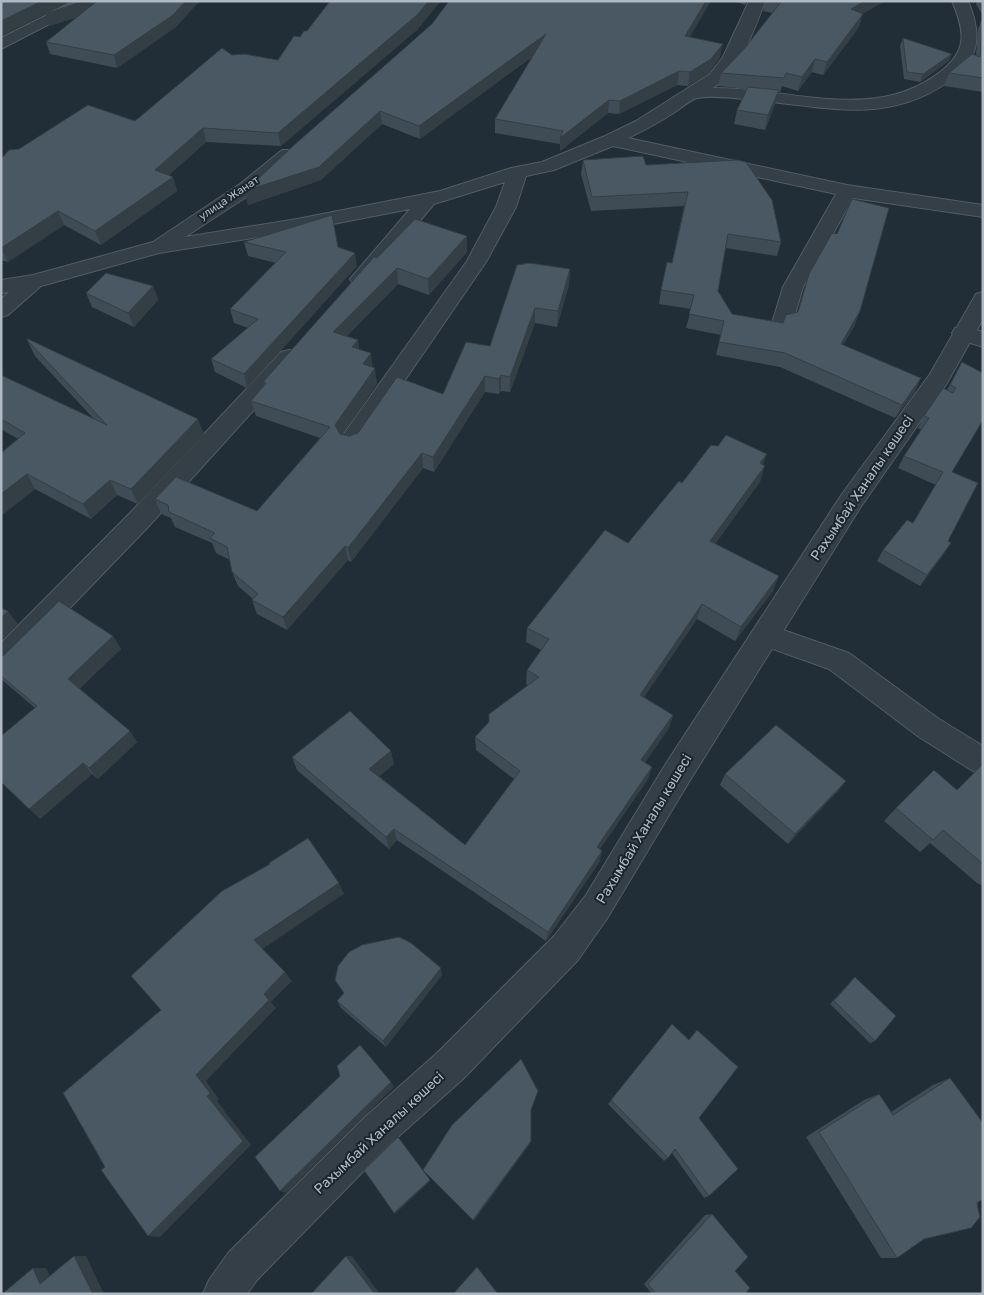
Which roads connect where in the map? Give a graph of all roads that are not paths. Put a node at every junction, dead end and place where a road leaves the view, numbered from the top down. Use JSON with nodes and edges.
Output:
{"nodes":[{"id":1,"x":87,"y":1,"type":"edge"},
{"id":2,"x":757,"y":1,"type":"edge"},
{"id":3,"x":960,"y":1,"type":"edge"},
{"id":4,"x":1,"y":44,"type":"edge"},
{"id":5,"x":692,"y":93,"type":"junction"},
{"id":6,"x":611,"y":140,"type":"junction"},
{"id":7,"x":302,"y":142,"type":"edge"},
{"id":8,"x":518,"y":172,"type":"junction"},
{"id":9,"x":847,"y":191,"type":"junction"},
{"id":10,"x":428,"y":199,"type":"junction"},
{"id":11,"x":983,"y":211,"type":"edge"},
{"id":12,"x":157,"y":247,"type":"junction"},
{"id":13,"x":34,"y":281,"type":"junction"},
{"id":14,"x":1,"y":288,"type":"edge"},
{"id":15,"x":348,"y":292,"type":"edge"},
{"id":16,"x":983,"y":299,"type":"edge"},
{"id":17,"x":1,"y":310,"type":"edge"},
{"id":18,"x":784,"y":320,"type":"edge"},
{"id":19,"x":973,"y":336,"type":"edge"},
{"id":20,"x":302,"y":343,"type":"edge"},
{"id":21,"x":351,"y":441,"type":"edge"},
{"id":22,"x":766,"y":635,"type":"junction"},
{"id":23,"x":1,"y":661,"type":"edge"},
{"id":24,"x":983,"y":762,"type":"edge"},
{"id":25,"x":223,"y":1294,"type":"edge"}],
"edges":[{"from":1,"to":4,"type":"street"},
{"from":2,"to":5,"type":"street"},
{"from":3,"to":5,"type":"street"},
{"from":5,"to":6,"type":"street"},
{"from":6,"to":8,"type":"street"},
{"from":6,"to":9,"type":"street"},
{"from":7,"to":12,"type":"street","name":"улица Жанат"},
{"from":8,"to":10,"type":"street"},
{"from":8,"to":21,"type":"street"},
{"from":9,"to":11,"type":"street"},
{"from":9,"to":18,"type":"street"},
{"from":10,"to":12,"type":"street"},
{"from":10,"to":15,"type":"street"},
{"from":12,"to":13,"type":"street"},
{"from":13,"to":14,"type":"street"},
{"from":13,"to":17,"type":"street"},
{"from":16,"to":19,"type":"street","name":"Рахымбай Ханалы көшесі"},
{"from":19,"to":22,"type":"street","name":"Рахымбай Ханалы көшесі"},
{"from":20,"to":23,"type":"street"},
{"from":22,"to":24,"type":"street"},
{"from":22,"to":25,"type":"street","name":"Рахымбай Ханалы көшесі"}]}
